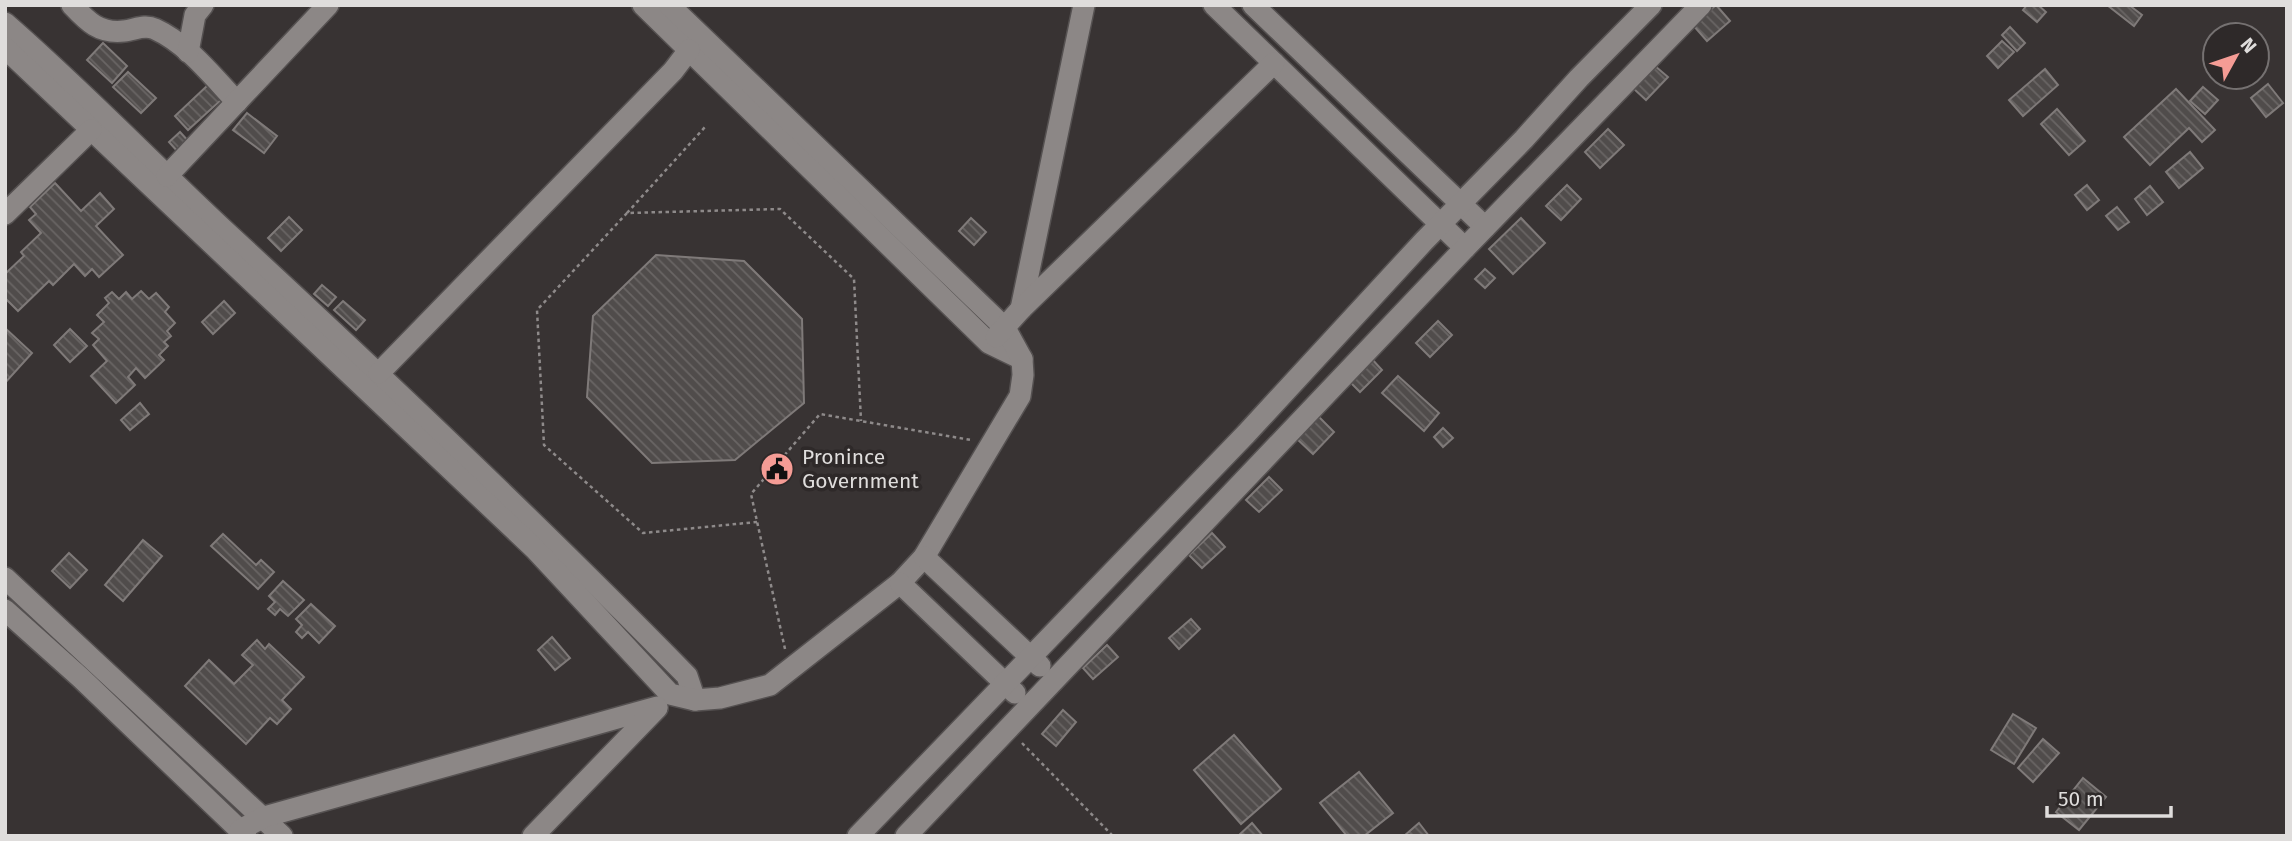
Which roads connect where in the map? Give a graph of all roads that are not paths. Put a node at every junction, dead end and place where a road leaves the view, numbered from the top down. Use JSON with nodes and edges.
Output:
{"nodes":[{"id":1,"x":72,"y":5,"type":"edge"},
{"id":2,"x":203,"y":5,"type":"edge"},
{"id":3,"x":328,"y":5,"type":"edge"},
{"id":4,"x":643,"y":5,"type":"edge"},
{"id":5,"x":670,"y":5,"type":"edge"},
{"id":6,"x":1084,"y":5,"type":"edge"},
{"id":7,"x":1214,"y":5,"type":"edge"},
{"id":8,"x":1253,"y":5,"type":"edge"},
{"id":9,"x":1651,"y":5,"type":"edge"},
{"id":10,"x":1701,"y":5,"type":"edge"},
{"id":11,"x":5,"y":23,"type":"edge"},
{"id":12,"x":5,"y":48,"type":"edge"},
{"id":13,"x":689,"y":50,"type":"junction"},
{"id":14,"x":188,"y":52,"type":"junction"},
{"id":15,"x":1274,"y":62,"type":"junction"},
{"id":16,"x":237,"y":102,"type":"junction"},
{"id":17,"x":92,"y":130,"type":"junction"},
{"id":18,"x":167,"y":176,"type":"junction"},
{"id":19,"x":1461,"y":204,"type":"junction"},
{"id":20,"x":5,"y":214,"type":"edge"},
{"id":21,"x":1441,"y":224,"type":"junction"},
{"id":22,"x":1485,"y":227,"type":"junction"},
{"id":23,"x":1465,"y":248,"type":"junction"},
{"id":24,"x":1021,"y":309,"type":"junction"},
{"id":25,"x":1005,"y":328,"type":"junction"},
{"id":26,"x":989,"y":343,"type":"junction"},
{"id":27,"x":1022,"y":359,"type":"junction"},
{"id":28,"x":379,"y":373,"type":"junction"},
{"id":29,"x":924,"y":557,"type":"junction"},
{"id":30,"x":5,"y":578,"type":"edge"},
{"id":31,"x":900,"y":583,"type":"junction"},
{"id":32,"x":5,"y":610,"type":"edge"},
{"id":33,"x":1031,"y":657,"type":"junction"},
{"id":34,"x":687,"y":676,"type":"junction"},
{"id":35,"x":1054,"y":680,"type":"junction"},
{"id":36,"x":1006,"y":684,"type":"junction"},
{"id":37,"x":695,"y":700,"type":"junction"},
{"id":38,"x":664,"y":701,"type":"junction"},
{"id":39,"x":1029,"y":706,"type":"junction"},
{"id":40,"x":264,"y":817,"type":"junction"},
{"id":41,"x":243,"y":833,"type":"edge"},
{"id":42,"x":282,"y":836,"type":"edge"},
{"id":43,"x":533,"y":836,"type":"edge"},
{"id":44,"x":858,"y":836,"type":"edge"},
{"id":45,"x":906,"y":836,"type":"edge"}],
"edges":[{"from":1,"to":14,"type":"street"},
{"from":2,"to":14,"type":"street"},
{"from":3,"to":16,"type":"street"},
{"from":4,"to":13,"type":"street"},
{"from":5,"to":25,"type":"street"},
{"from":6,"to":24,"type":"street"},
{"from":7,"to":15,"type":"street"},
{"from":8,"to":19,"type":"street"},
{"from":9,"to":19,"type":"street"},
{"from":10,"to":22,"type":"street"},
{"from":11,"to":18,"type":"street"},
{"from":12,"to":17,"type":"street"},
{"from":13,"to":26,"type":"street"},
{"from":13,"to":28,"type":"street"},
{"from":14,"to":16,"type":"street"},
{"from":15,"to":21,"type":"street"},
{"from":15,"to":24,"type":"street"},
{"from":16,"to":18,"type":"street"},
{"from":17,"to":20,"type":"street"},
{"from":17,"to":38,"type":"street"},
{"from":18,"to":28,"type":"street"},
{"from":19,"to":21,"type":"street"},
{"from":19,"to":22,"type":"street"},
{"from":21,"to":23,"type":"street"},
{"from":21,"to":33,"type":"street"},
{"from":22,"to":23,"type":"street"},
{"from":23,"to":35,"type":"street"},
{"from":24,"to":25,"type":"street"},
{"from":25,"to":26,"type":"street"},
{"from":25,"to":27,"type":"street"},
{"from":26,"to":27,"type":"street"},
{"from":27,"to":29,"type":"street"},
{"from":28,"to":34,"type":"street"},
{"from":29,"to":31,"type":"street"},
{"from":29,"to":33,"type":"street"},
{"from":30,"to":40,"type":"street"},
{"from":31,"to":36,"type":"street"},
{"from":31,"to":37,"type":"street"},
{"from":32,"to":41,"type":"street"},
{"from":33,"to":35,"type":"street"},
{"from":33,"to":36,"type":"street"},
{"from":34,"to":37,"type":"street"},
{"from":34,"to":38,"type":"street"},
{"from":35,"to":39,"type":"street"},
{"from":36,"to":39,"type":"street"},
{"from":36,"to":44,"type":"street"},
{"from":37,"to":38,"type":"street"},
{"from":38,"to":40,"type":"street"},
{"from":38,"to":43,"type":"street"},
{"from":39,"to":45,"type":"street"},
{"from":40,"to":41,"type":"street"},
{"from":40,"to":42,"type":"street"}]}
